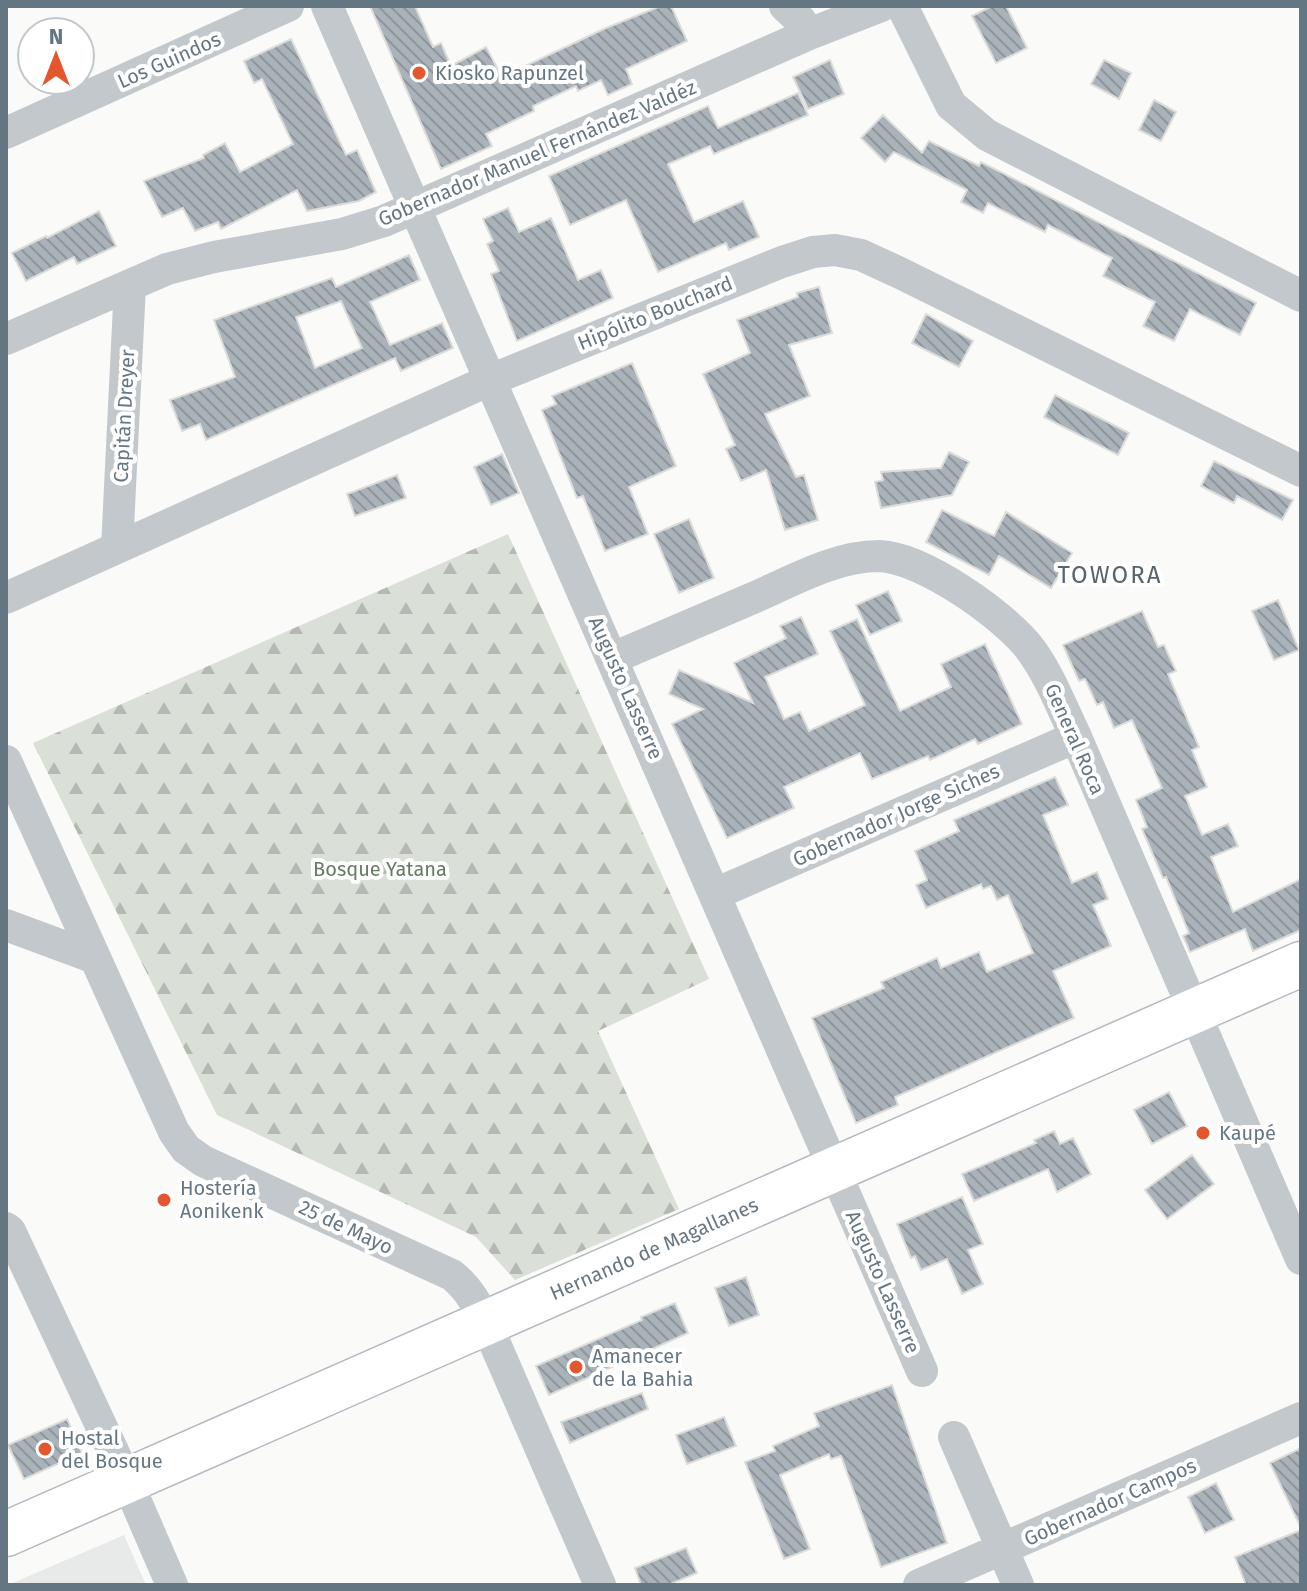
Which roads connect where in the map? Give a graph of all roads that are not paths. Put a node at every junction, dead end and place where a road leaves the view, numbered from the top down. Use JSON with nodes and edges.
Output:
{"nodes":[{"id":1,"x":288,"y":6,"type":"edge"},
{"id":2,"x":327,"y":6,"type":"edge"},
{"id":3,"x":785,"y":6,"type":"edge"},
{"id":4,"x":881,"y":6,"type":"edge"},
{"id":5,"x":902,"y":6,"type":"edge"},
{"id":6,"x":809,"y":34,"type":"junction"},
{"id":7,"x":6,"y":133,"type":"edge"},
{"id":8,"x":414,"y":209,"type":"junction"},
{"id":9,"x":130,"y":285,"type":"junction"},
{"id":10,"x":1301,"y":296,"type":"edge"},
{"id":11,"x":6,"y":339,"type":"edge"},
{"id":12,"x":490,"y":380,"type":"junction"},
{"id":13,"x":1301,"y":471,"type":"edge"},
{"id":14,"x":117,"y":548,"type":"junction"},
{"id":15,"x":6,"y":598,"type":"edge"},
{"id":16,"x":613,"y":658,"type":"junction"},
{"id":17,"x":1076,"y":737,"type":"junction"},
{"id":18,"x":6,"y":761,"type":"edge"},
{"id":19,"x":715,"y":894,"type":"junction"},
{"id":20,"x":6,"y":925,"type":"edge"},
{"id":21,"x":95,"y":958,"type":"junction"},
{"id":22,"x":1301,"y":964,"type":"edge"},
{"id":23,"x":1301,"y":995,"type":"edge"},
{"id":24,"x":1200,"y":1024,"type":"junction"},
{"id":25,"x":840,"y":1183,"type":"junction"},
{"id":26,"x":6,"y":1228,"type":"edge"},
{"id":27,"x":1301,"y":1259,"type":"edge"},
{"id":28,"x":492,"y":1336,"type":"junction"},
{"id":29,"x":922,"y":1371,"type":"dead end"},
{"id":30,"x":1301,"y":1418,"type":"edge"},
{"id":31,"x":954,"y":1437,"type":"dead end"},
{"id":32,"x":132,"y":1494,"type":"junction"},
{"id":33,"x":6,"y":1534,"type":"edge"},
{"id":34,"x":1002,"y":1549,"type":"junction"},
{"id":35,"x":6,"y":1564,"type":"edge"},
{"id":36,"x":172,"y":1585,"type":"edge"},
{"id":37,"x":600,"y":1585,"type":"edge"},
{"id":38,"x":919,"y":1585,"type":"edge"},
{"id":39,"x":1018,"y":1585,"type":"edge"}],
"edges":[{"from":1,"to":7,"type":"street","name":"Los Guindos"},
{"from":2,"to":8,"type":"street","name":"Augusto Lasserre"},
{"from":3,"to":6,"type":"street"},
{"from":4,"to":6,"type":"street","name":"Gobernador Manuel Fernández Valdéz"},
{"from":5,"to":10,"type":"street"},
{"from":6,"to":8,"type":"street","name":"Gobernador Manuel Fernández Valdéz"},
{"from":8,"to":9,"type":"street","name":"Gobernador Manuel Fernández Valdéz"},
{"from":8,"to":12,"type":"street","name":"Augusto Lasserre"},
{"from":9,"to":11,"type":"street","name":"Gobernador Manuel Fernández Valdéz"},
{"from":9,"to":14,"type":"street","name":"Capitán Dreyer"},
{"from":12,"to":13,"type":"street","name":"Hipólito Bouchard"},
{"from":12,"to":14,"type":"street","name":"Hipólito Bouchard"},
{"from":12,"to":16,"type":"street","name":"Augusto Lasserre"},
{"from":14,"to":15,"type":"street","name":"Hipólito Bouchard"},
{"from":16,"to":17,"type":"street","name":"General Roca"},
{"from":16,"to":19,"type":"street","name":"Augusto Lasserre"},
{"from":17,"to":19,"type":"street","name":"Gobernador Jorge Siches"},
{"from":17,"to":24,"type":"street","name":"General Roca"},
{"from":18,"to":21,"type":"street","name":"25 de Mayo"},
{"from":19,"to":25,"type":"street","name":"Augusto Lasserre"},
{"from":20,"to":21,"type":"street"},
{"from":21,"to":28,"type":"street","name":"25 de Mayo"},
{"from":22,"to":24,"type":"main road","name":"Hernando de Magallanes"},
{"from":23,"to":24,"type":"main road","name":"Hernando de Magallanes"},
{"from":24,"to":25,"type":"main road","name":"Hernando de Magallanes"},
{"from":24,"to":27,"type":"street","name":"General Roca"},
{"from":25,"to":28,"type":"main road","name":"Hernando de Magallanes"},
{"from":25,"to":29,"type":"street","name":"Augusto Lasserre"},
{"from":26,"to":32,"type":"street"},
{"from":28,"to":32,"type":"main road","name":"Hernando de Magallanes"},
{"from":28,"to":37,"type":"street","name":"25 de Mayo"},
{"from":30,"to":34,"type":"street","name":"Gobernador Campos"},
{"from":31,"to":34,"type":"street"},
{"from":32,"to":33,"type":"main road","name":"Hernando de Magallanes"},
{"from":32,"to":35,"type":"main road","name":"Hernando de Magallanes"},
{"from":32,"to":36,"type":"street"},
{"from":34,"to":38,"type":"street","name":"Gobernador Campos"},
{"from":34,"to":39,"type":"street"}]}
